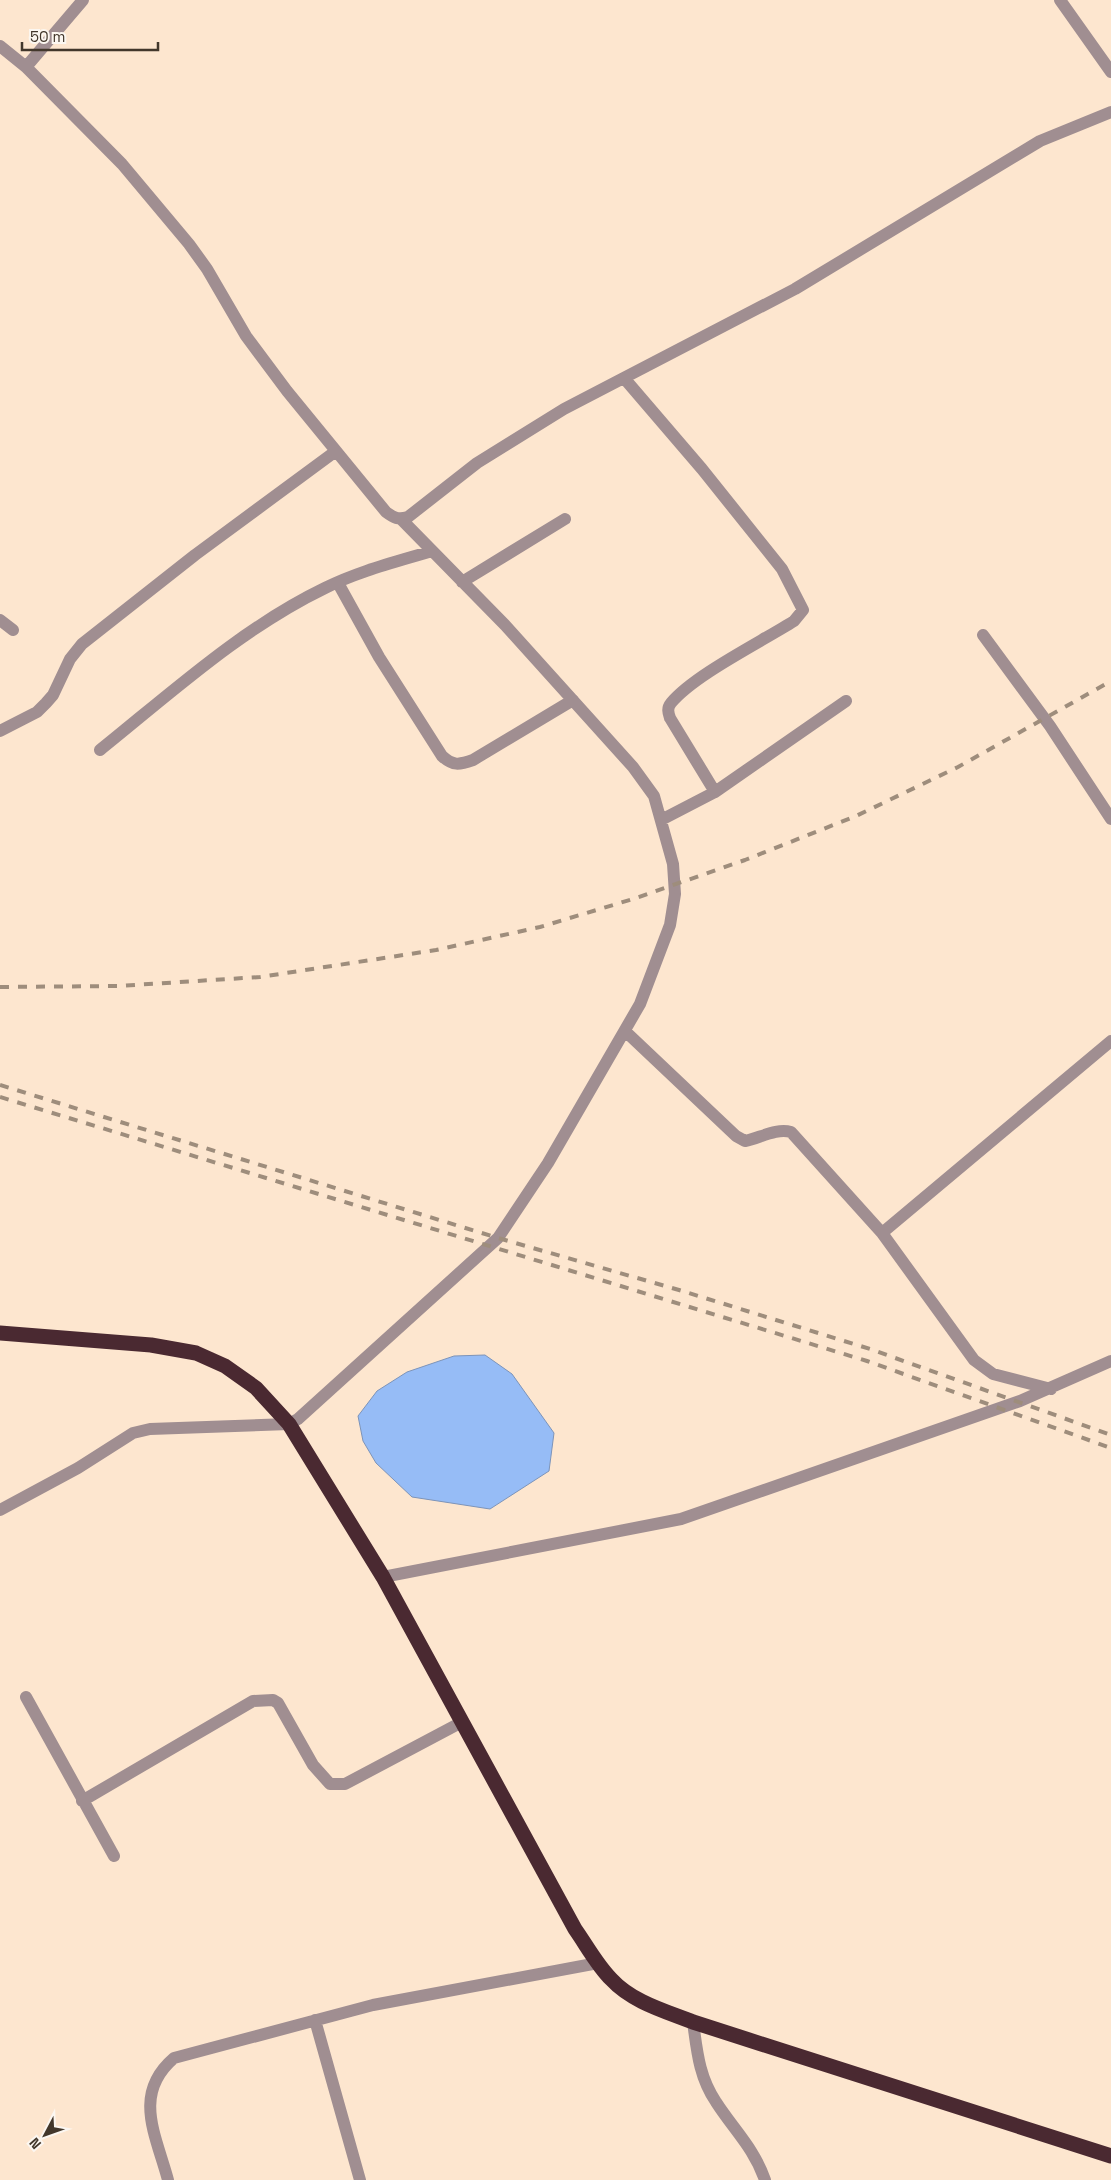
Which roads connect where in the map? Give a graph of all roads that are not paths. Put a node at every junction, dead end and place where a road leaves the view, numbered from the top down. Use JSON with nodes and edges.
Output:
{"nodes":[{"id":1,"x":83,"y":0,"type":"edge"},
{"id":2,"x":1060,"y":0,"type":"edge"},
{"id":3,"x":0,"y":46,"type":"edge"},
{"id":4,"x":26,"y":67,"type":"junction"},
{"id":5,"x":1111,"y":72,"type":"edge"},
{"id":6,"x":1111,"y":112,"type":"edge"},
{"id":7,"x":624,"y":378,"type":"junction"},
{"id":8,"x":336,"y":451,"type":"junction"},
{"id":9,"x":401,"y":519,"type":"junction"},
{"id":10,"x":565,"y":519,"type":"dead end"},
{"id":11,"x":432,"y":551,"type":"junction"},
{"id":12,"x":462,"y":582,"type":"junction"},
{"id":13,"x":338,"y":583,"type":"junction"},
{"id":14,"x":0,"y":620,"type":"edge"},
{"id":15,"x":13,"y":630,"type":"dead end"},
{"id":16,"x":984,"y":635,"type":"dead end"},
{"id":17,"x":573,"y":700,"type":"junction"},
{"id":18,"x":846,"y":701,"type":"dead end"},
{"id":19,"x":0,"y":731,"type":"edge"},
{"id":20,"x":100,"y":750,"type":"dead end"},
{"id":21,"x":715,"y":792,"type":"junction"},
{"id":22,"x":1111,"y":819,"type":"edge"},
{"id":23,"x":661,"y":820,"type":"junction"},
{"id":24,"x":625,"y":1031,"type":"junction"},
{"id":25,"x":1111,"y":1042,"type":"edge"},
{"id":26,"x":882,"y":1233,"type":"junction"},
{"id":27,"x":0,"y":1333,"type":"edge"},
{"id":28,"x":1111,"y":1361,"type":"edge"},
{"id":29,"x":1051,"y":1389,"type":"junction"},
{"id":30,"x":289,"y":1424,"type":"junction"},
{"id":31,"x":0,"y":1510,"type":"edge"},
{"id":32,"x":383,"y":1577,"type":"junction"},
{"id":33,"x":26,"y":1697,"type":"dead end"},
{"id":34,"x":462,"y":1722,"type":"junction"},
{"id":35,"x":82,"y":1800,"type":"junction"},
{"id":36,"x":114,"y":1856,"type":"dead end"},
{"id":37,"x":598,"y":1963,"type":"junction"},
{"id":38,"x":315,"y":2020,"type":"junction"},
{"id":39,"x":693,"y":2022,"type":"junction"},
{"id":40,"x":1111,"y":2156,"type":"edge"},
{"id":41,"x":168,"y":2180,"type":"edge"},
{"id":42,"x":360,"y":2180,"type":"edge"},
{"id":43,"x":765,"y":2180,"type":"edge"}],
"edges":[{"from":1,"to":4,"type":"street"},
{"from":2,"to":5,"type":"street"},
{"from":3,"to":4,"type":"street"},
{"from":4,"to":8,"type":"street"},
{"from":6,"to":7,"type":"street"},
{"from":7,"to":9,"type":"street"},
{"from":7,"to":21,"type":"street"},
{"from":8,"to":9,"type":"street"},
{"from":8,"to":19,"type":"street"},
{"from":9,"to":11,"type":"street"},
{"from":10,"to":12,"type":"street"},
{"from":11,"to":12,"type":"street"},
{"from":11,"to":13,"type":"street"},
{"from":12,"to":17,"type":"street"},
{"from":13,"to":17,"type":"street"},
{"from":13,"to":20,"type":"street"},
{"from":14,"to":15,"type":"street"},
{"from":16,"to":22,"type":"street"},
{"from":17,"to":23,"type":"street"},
{"from":18,"to":21,"type":"street"},
{"from":21,"to":23,"type":"street"},
{"from":23,"to":24,"type":"street"},
{"from":24,"to":26,"type":"street"},
{"from":24,"to":30,"type":"street"},
{"from":25,"to":26,"type":"street"},
{"from":26,"to":29,"type":"street"},
{"from":27,"to":30,"type":"highway"},
{"from":28,"to":29,"type":"street"},
{"from":29,"to":32,"type":"street"},
{"from":30,"to":31,"type":"street"},
{"from":30,"to":32,"type":"highway"},
{"from":32,"to":34,"type":"highway"},
{"from":33,"to":35,"type":"street"},
{"from":34,"to":35,"type":"street"},
{"from":34,"to":37,"type":"highway"},
{"from":35,"to":36,"type":"street"},
{"from":37,"to":38,"type":"street"},
{"from":37,"to":39,"type":"highway"},
{"from":38,"to":41,"type":"street"},
{"from":38,"to":42,"type":"street"},
{"from":39,"to":40,"type":"highway"},
{"from":39,"to":43,"type":"street"}]}
